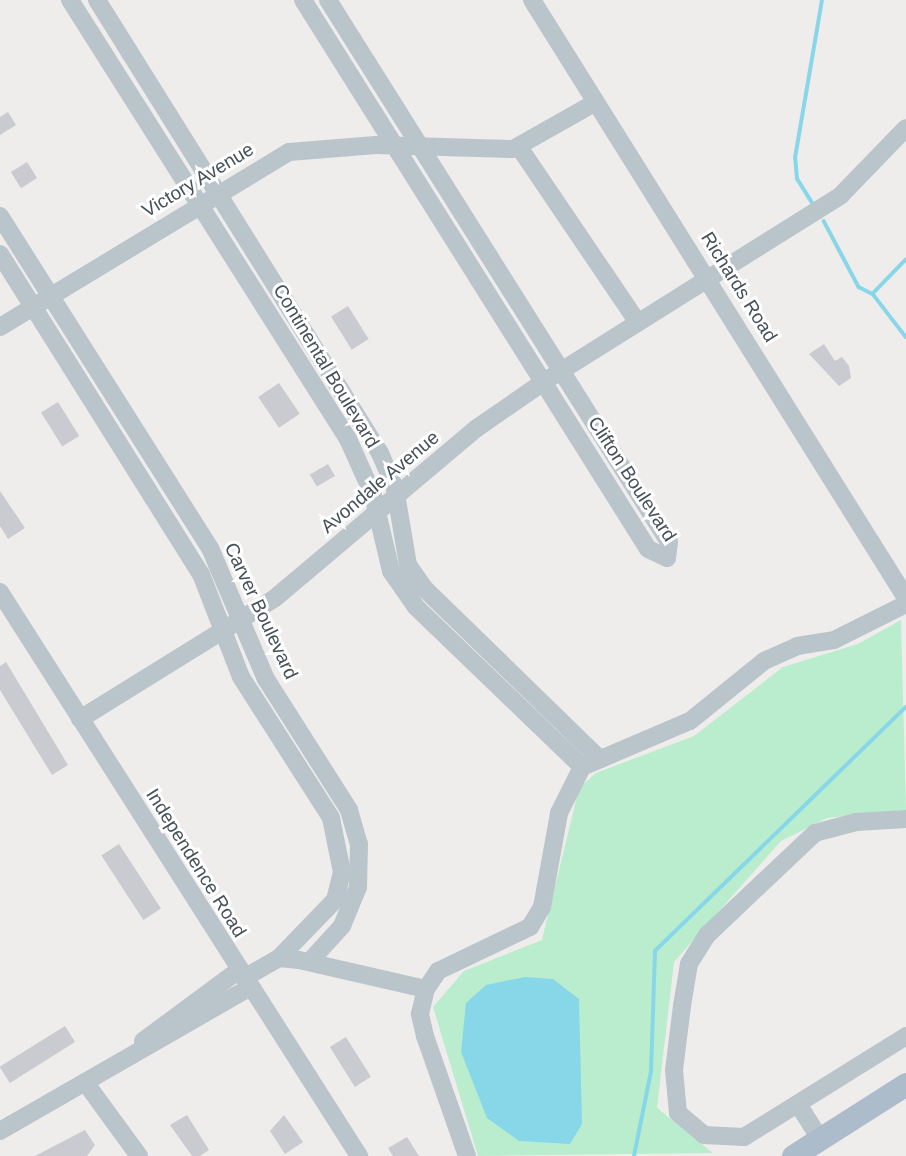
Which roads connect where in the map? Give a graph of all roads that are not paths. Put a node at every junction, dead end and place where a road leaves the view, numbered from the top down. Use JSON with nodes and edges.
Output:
{"nodes":[{"id":1,"x":71,"y":0,"type":"edge"},
{"id":2,"x":97,"y":0,"type":"edge"},
{"id":3,"x":303,"y":0,"type":"edge"},
{"id":4,"x":328,"y":0,"type":"edge"},
{"id":5,"x":532,"y":0,"type":"edge"},
{"id":6,"x":596,"y":103,"type":"junction"},
{"id":7,"x":906,"y":128,"type":"edge"},
{"id":8,"x":519,"y":147,"type":"junction"},
{"id":9,"x":396,"y":148,"type":"junction"},
{"id":10,"x":422,"y":150,"type":"junction"},
{"id":11,"x":216,"y":191,"type":"junction"},
{"id":12,"x":200,"y":202,"type":"junction"},
{"id":13,"x":0,"y":216,"type":"edge"},
{"id":14,"x":0,"y":254,"type":"edge"},
{"id":15,"x":712,"y":282,"type":"junction"},
{"id":16,"x":50,"y":295,"type":"junction"},
{"id":17,"x":33,"y":306,"type":"junction"},
{"id":18,"x":638,"y":323,"type":"junction"},
{"id":19,"x":0,"y":327,"type":"edge"},
{"id":20,"x":561,"y":371,"type":"junction"},
{"id":21,"x":545,"y":381,"type":"junction"},
{"id":22,"x":396,"y":497,"type":"junction"},
{"id":23,"x":374,"y":515,"type":"junction"},
{"id":24,"x":0,"y":592,"type":"edge"},
{"id":25,"x":906,"y":598,"type":"edge"},
{"id":26,"x":906,"y":604,"type":"edge"},
{"id":27,"x":239,"y":618,"type":"junction"},
{"id":28,"x":220,"y":628,"type":"junction"},
{"id":29,"x":80,"y":719,"type":"junction"},
{"id":30,"x":600,"y":759,"type":"junction"},
{"id":31,"x":582,"y":767,"type":"junction"},
{"id":32,"x":906,"y":819,"type":"edge"},
{"id":33,"x":279,"y":958,"type":"junction"},
{"id":34,"x":310,"y":961,"type":"junction"},
{"id":35,"x":244,"y":978,"type":"junction"},
{"id":36,"x":426,"y":989,"type":"junction"},
{"id":37,"x":906,"y":1036,"type":"edge"},
{"id":38,"x":85,"y":1082,"type":"junction"},
{"id":39,"x":906,"y":1084,"type":"edge"},
{"id":40,"x":798,"y":1104,"type":"junction"},
{"id":41,"x":0,"y":1131,"type":"edge"},
{"id":42,"x":820,"y":1139,"type":"junction"},
{"id":43,"x":139,"y":1156,"type":"edge"},
{"id":44,"x":359,"y":1156,"type":"edge"},
{"id":45,"x":467,"y":1156,"type":"edge"},
{"id":46,"x":794,"y":1156,"type":"edge"}],
"edges":[{"from":1,"to":12,"type":"street","name":"Continental Boulevard"},
{"from":2,"to":11,"type":"street","name":"Continental Boulevard"},
{"from":3,"to":9,"type":"street","name":"Clifton Boulevard"},
{"from":4,"to":10,"type":"street","name":"Clifton Boulevard"},
{"from":5,"to":6,"type":"street","name":"Richards Road"},
{"from":6,"to":8,"type":"street","name":"Victory Avenue"},
{"from":6,"to":15,"type":"street","name":"Richards Road"},
{"from":7,"to":15,"type":"street","name":"Avondale Avenue"},
{"from":8,"to":10,"type":"street","name":"Victory Avenue"},
{"from":8,"to":18,"type":"street"},
{"from":9,"to":10,"type":"street","name":"Victory Avenue"},
{"from":9,"to":11,"type":"street","name":"Victory Avenue"},
{"from":9,"to":21,"type":"street","name":"Clifton Boulevard"},
{"from":10,"to":20,"type":"street","name":"Clifton Boulevard"},
{"from":11,"to":12,"type":"street","name":"Victory Avenue"},
{"from":11,"to":22,"type":"street","name":"Continental Boulevard"},
{"from":12,"to":16,"type":"street","name":"Victory Avenue"},
{"from":12,"to":23,"type":"street","name":"Continental Boulevard"},
{"from":13,"to":16,"type":"street","name":"Carver Boulevard"},
{"from":14,"to":17,"type":"street","name":"Carver Boulevard"},
{"from":15,"to":18,"type":"street","name":"Avondale Avenue"},
{"from":15,"to":25,"type":"street","name":"Richards Road"},
{"from":16,"to":17,"type":"street","name":"Victory Avenue"},
{"from":16,"to":27,"type":"street","name":"Carver Boulevard"},
{"from":17,"to":19,"type":"street","name":"Victory Avenue"},
{"from":17,"to":28,"type":"street","name":"Carver Boulevard"},
{"from":18,"to":20,"type":"street","name":"Avondale Avenue"},
{"from":20,"to":21,"type":"street","name":"Avondale Avenue"},
{"from":20,"to":21,"type":"street","name":"Clifton Boulevard"},
{"from":21,"to":22,"type":"street","name":"Avondale Avenue"},
{"from":22,"to":23,"type":"street","name":"Avondale Avenue"},
{"from":22,"to":30,"type":"street","name":"Continental Boulevard"},
{"from":23,"to":27,"type":"street","name":"Avondale Avenue"},
{"from":23,"to":31,"type":"street","name":"Continental Boulevard"},
{"from":24,"to":29,"type":"street","name":"Independence Road"},
{"from":26,"to":30,"type":"street"},
{"from":27,"to":28,"type":"street","name":"Avondale Avenue"},
{"from":27,"to":34,"type":"street","name":"Carver Boulevard"},
{"from":28,"to":29,"type":"street","name":"Avondale Avenue"},
{"from":28,"to":33,"type":"street","name":"Carver Boulevard"},
{"from":29,"to":35,"type":"street","name":"Independence Road"},
{"from":30,"to":31,"type":"street"},
{"from":31,"to":36,"type":"street"},
{"from":32,"to":40,"type":"street"},
{"from":33,"to":34,"type":"street"},
{"from":33,"to":35,"type":"street","name":"Carver Boulevard"},
{"from":34,"to":36,"type":"street"},
{"from":35,"to":38,"type":"street","name":"Carver Boulevard"},
{"from":35,"to":44,"type":"street","name":"Independence Road"},
{"from":36,"to":45,"type":"street"},
{"from":37,"to":40,"type":"street"},
{"from":38,"to":41,"type":"street","name":"Carver Boulevard"},
{"from":38,"to":43,"type":"street"},
{"from":39,"to":42,"type":"main road"},
{"from":40,"to":42,"type":"street"},
{"from":42,"to":46,"type":"main road"}]}
